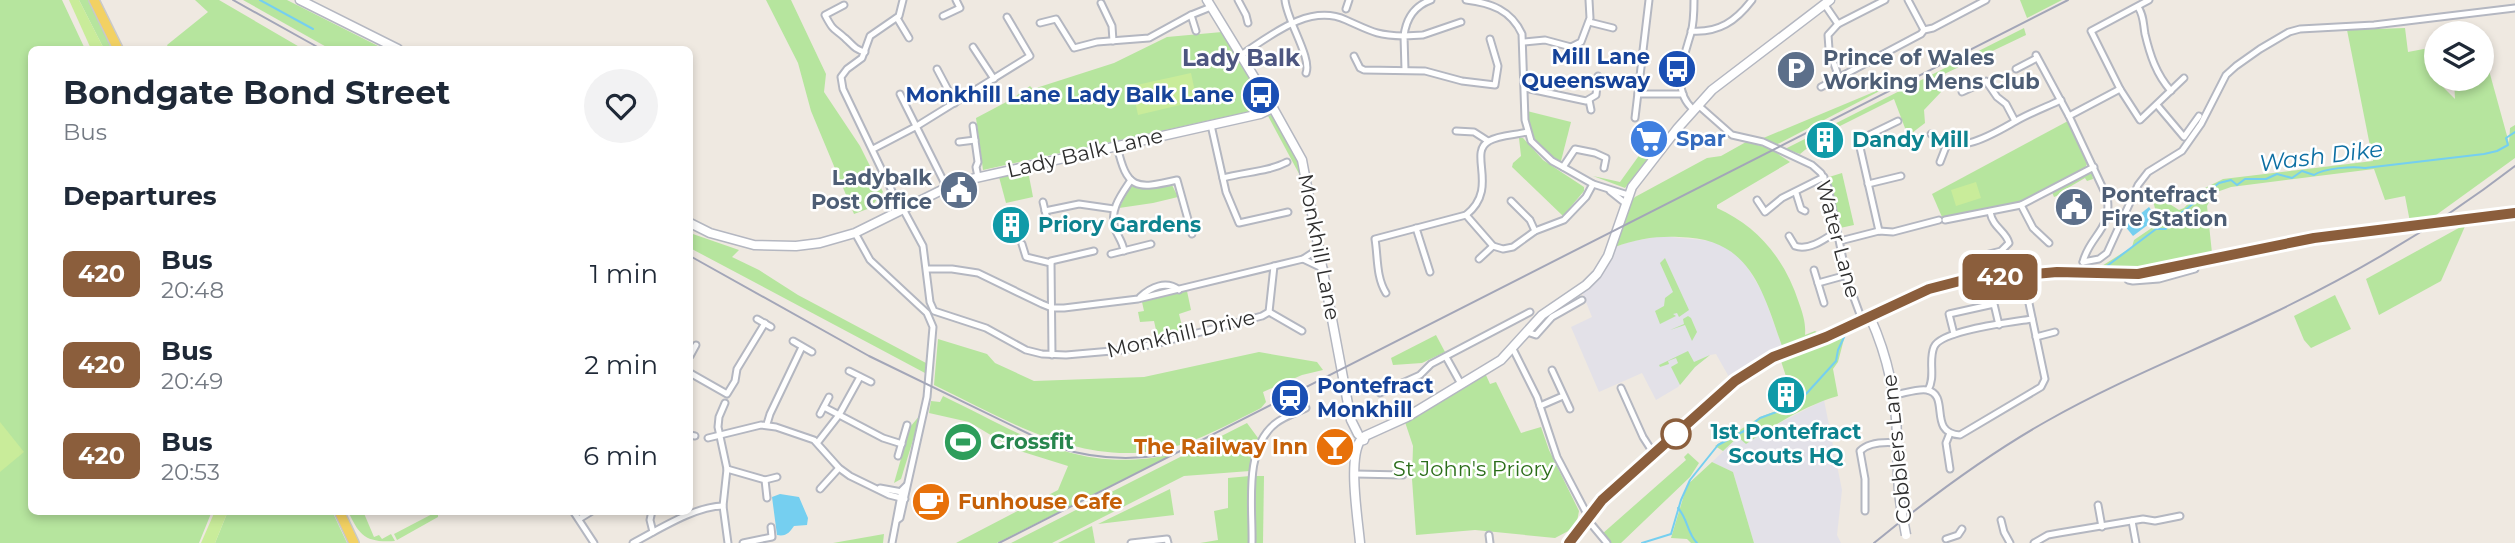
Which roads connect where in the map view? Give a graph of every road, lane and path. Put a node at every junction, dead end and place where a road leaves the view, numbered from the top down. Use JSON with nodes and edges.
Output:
{"nodes":[{"id":1,"x":94,"y":0,"type":"edge"},
{"id":2,"x":300,"y":0,"type":"edge"},
{"id":3,"x":903,"y":0,"type":"edge"},
{"id":4,"x":956,"y":0,"type":"edge"},
{"id":5,"x":1238,"y":0,"type":"edge"},
{"id":6,"x":1285,"y":0,"type":"edge"},
{"id":7,"x":1349,"y":0,"type":"edge"},
{"id":8,"x":1466,"y":0,"type":"edge"},
{"id":9,"x":1589,"y":0,"type":"edge"},
{"id":10,"x":1649,"y":0,"type":"edge"},
{"id":11,"x":1694,"y":0,"type":"edge"},
{"id":12,"x":1752,"y":0,"type":"edge"},
{"id":13,"x":1885,"y":0,"type":"edge"},
{"id":14,"x":1908,"y":0,"type":"edge"},
{"id":15,"x":1966,"y":0,"type":"edge"},
{"id":16,"x":1986,"y":0,"type":"edge"},
{"id":17,"x":2149,"y":0,"type":"edge"},
{"id":18,"x":1427,"y":1,"type":"edge"},
{"id":19,"x":1488,"y":2,"type":"edge"},
{"id":20,"x":1101,"y":3,"type":"dead end"},
{"id":21,"x":1828,"y":3,"type":"edge"},
{"id":22,"x":1209,"y":4,"type":"edge"},
{"id":23,"x":844,"y":5,"type":"dead end"},
{"id":24,"x":2137,"y":7,"type":"junction"},
{"id":25,"x":1969,"y":8,"type":"junction"},
{"id":26,"x":2515,"y":8,"type":"edge"},
{"id":27,"x":1346,"y":9,"type":"dead end"},
{"id":28,"x":1191,"y":15,"type":"junction"},
{"id":29,"x":943,"y":16,"type":"dead end"},
{"id":30,"x":1007,"y":17,"type":"dead end"},
{"id":31,"x":897,"y":18,"type":"junction"},
{"id":32,"x":1461,"y":22,"type":"dead end"},
{"id":33,"x":1589,"y":22,"type":"junction"},
{"id":34,"x":1040,"y":23,"type":"dead end"},
{"id":35,"x":1248,"y":23,"type":"dead end"},
{"id":36,"x":1290,"y":23,"type":"junction"},
{"id":37,"x":1838,"y":24,"type":"junction"},
{"id":38,"x":1613,"y":28,"type":"dead end"},
{"id":39,"x":1924,"y":30,"type":"junction"},
{"id":40,"x":1196,"y":31,"type":"dead end"},
{"id":41,"x":1691,"y":31,"type":"junction"},
{"id":42,"x":1404,"y":36,"type":"junction"},
{"id":43,"x":909,"y":38,"type":"dead end"},
{"id":44,"x":1490,"y":40,"type":"dead end"},
{"id":45,"x":1113,"y":41,"type":"junction"},
{"id":46,"x":1524,"y":42,"type":"junction"},
{"id":47,"x":117,"y":46,"type":"edge"},
{"id":48,"x":392,"y":46,"type":"edge"},
{"id":49,"x":973,"y":47,"type":"dead end"},
{"id":50,"x":865,"y":52,"type":"junction"},
{"id":51,"x":1241,"y":55,"type":"junction"},
{"id":52,"x":1354,"y":56,"type":"dead end"},
{"id":53,"x":1360,"y":68,"type":"junction"},
{"id":54,"x":937,"y":69,"type":"dead end"},
{"id":55,"x":1405,"y":69,"type":"junction"},
{"id":56,"x":2017,"y":69,"type":"dead end"},
{"id":57,"x":1306,"y":73,"type":"dead end"},
{"id":58,"x":1355,"y":74,"type":"dead end"},
{"id":59,"x":1598,"y":76,"type":"dead end"},
{"id":60,"x":1839,"y":78,"type":"junction"},
{"id":61,"x":2184,"y":78,"type":"dead end"},
{"id":62,"x":994,"y":79,"type":"junction"},
{"id":63,"x":1821,"y":87,"type":"dead end"},
{"id":64,"x":1525,"y":88,"type":"junction"},
{"id":65,"x":2119,"y":89,"type":"junction"},
{"id":66,"x":2171,"y":91,"type":"junction"},
{"id":67,"x":1962,"y":92,"type":"dead end"},
{"id":68,"x":900,"y":94,"type":"dead end"},
{"id":69,"x":1638,"y":94,"type":"junction"},
{"id":70,"x":1683,"y":94,"type":"junction"},
{"id":71,"x":1589,"y":100,"type":"junction"},
{"id":72,"x":2061,"y":100,"type":"junction"},
{"id":73,"x":956,"y":103,"type":"junction"},
{"id":74,"x":2157,"y":106,"type":"junction"},
{"id":75,"x":1273,"y":108,"type":"junction"},
{"id":76,"x":1696,"y":108,"type":"junction"},
{"id":77,"x":1591,"y":110,"type":"dead end"},
{"id":78,"x":2069,"y":116,"type":"junction"},
{"id":79,"x":2199,"y":116,"type":"dead end"},
{"id":80,"x":1635,"y":118,"type":"dead end"},
{"id":81,"x":1898,"y":121,"type":"dead end"},
{"id":82,"x":2015,"y":121,"type":"junction"},
{"id":83,"x":1211,"y":125,"type":"junction"},
{"id":84,"x":917,"y":127,"type":"junction"},
{"id":85,"x":973,"y":127,"type":"dead end"},
{"id":86,"x":1456,"y":131,"type":"dead end"},
{"id":87,"x":1527,"y":132,"type":"junction"},
{"id":88,"x":1931,"y":134,"type":"dead end"},
{"id":89,"x":975,"y":140,"type":"junction"},
{"id":90,"x":1488,"y":141,"type":"junction"},
{"id":91,"x":959,"y":142,"type":"dead end"},
{"id":92,"x":1575,"y":142,"type":"dead end"},
{"id":93,"x":1947,"y":144,"type":"junction"},
{"id":94,"x":1116,"y":146,"type":"junction"},
{"id":95,"x":873,"y":149,"type":"junction"},
{"id":96,"x":1575,"y":149,"type":"junction"},
{"id":97,"x":1614,"y":155,"type":"dead end"},
{"id":98,"x":1606,"y":158,"type":"junction"},
{"id":99,"x":1287,"y":162,"type":"dead end"},
{"id":100,"x":1940,"y":162,"type":"dead end"},
{"id":101,"x":1563,"y":167,"type":"junction"},
{"id":102,"x":2094,"y":167,"type":"junction"},
{"id":103,"x":1604,"y":168,"type":"dead end"},
{"id":104,"x":1901,"y":176,"type":"dead end"},
{"id":105,"x":978,"y":177,"type":"junction"},
{"id":106,"x":1824,"y":177,"type":"junction"},
{"id":107,"x":1223,"y":178,"type":"junction"},
{"id":108,"x":1131,"y":180,"type":"junction"},
{"id":109,"x":1593,"y":184,"type":"junction"},
{"id":110,"x":1868,"y":184,"type":"junction"},
{"id":111,"x":946,"y":186,"type":"junction"},
{"id":112,"x":1796,"y":192,"type":"junction"},
{"id":113,"x":1627,"y":199,"type":"junction"},
{"id":114,"x":1757,"y":200,"type":"dead end"},
{"id":115,"x":1511,"y":201,"type":"dead end"},
{"id":116,"x":1043,"y":202,"type":"dead end"},
{"id":117,"x":2021,"y":205,"type":"junction"},
{"id":118,"x":902,"y":209,"type":"junction"},
{"id":119,"x":1114,"y":209,"type":"junction"},
{"id":120,"x":1045,"y":211,"type":"junction"},
{"id":121,"x":1805,"y":211,"type":"dead end"},
{"id":122,"x":1288,"y":212,"type":"dead end"},
{"id":123,"x":1990,"y":212,"type":"junction"},
{"id":124,"x":2108,"y":213,"type":"junction"},
{"id":125,"x":2515,"y":213,"type":"edge"},
{"id":126,"x":1466,"y":215,"type":"junction"},
{"id":127,"x":2123,"y":218,"type":"junction"},
{"id":128,"x":1047,"y":219,"type":"dead end"},
{"id":129,"x":693,"y":224,"type":"edge"},
{"id":130,"x":1416,"y":228,"type":"junction"},
{"id":131,"x":1535,"y":231,"type":"junction"},
{"id":132,"x":1837,"y":231,"type":"junction"},
{"id":133,"x":1879,"y":231,"type":"junction"},
{"id":134,"x":855,"y":233,"type":"junction"},
{"id":135,"x":1192,"y":234,"type":"dead end"},
{"id":136,"x":1788,"y":236,"type":"dead end"},
{"id":137,"x":1840,"y":241,"type":"junction"},
{"id":138,"x":2049,"y":243,"type":"dead end"},
{"id":139,"x":1022,"y":244,"type":"dead end"},
{"id":140,"x":1151,"y":244,"type":"dead end"},
{"id":141,"x":1493,"y":246,"type":"junction"},
{"id":142,"x":1320,"y":248,"type":"junction"},
{"id":143,"x":1094,"y":251,"type":"dead end"},
{"id":144,"x":1125,"y":251,"type":"junction"},
{"id":145,"x":1111,"y":254,"type":"dead end"},
{"id":146,"x":1984,"y":255,"type":"dead end"},
{"id":147,"x":1303,"y":259,"type":"junction"},
{"id":148,"x":1479,"y":260,"type":"dead end"},
{"id":149,"x":1051,"y":263,"type":"junction"},
{"id":150,"x":1274,"y":266,"type":"junction"},
{"id":151,"x":2082,"y":267,"type":"junction"},
{"id":152,"x":928,"y":269,"type":"junction"},
{"id":153,"x":1324,"y":269,"type":"junction"},
{"id":154,"x":1814,"y":270,"type":"dead end"},
{"id":155,"x":1430,"y":272,"type":"dead end"},
{"id":156,"x":1847,"y":275,"type":"junction"},
{"id":157,"x":2024,"y":278,"type":"junction"},
{"id":158,"x":1818,"y":283,"type":"junction"},
{"id":159,"x":1386,"y":293,"type":"dead end"},
{"id":160,"x":1582,"y":300,"type":"dead end"},
{"id":161,"x":1824,"y":303,"type":"dead end"},
{"id":162,"x":1052,"y":308,"type":"junction"},
{"id":163,"x":1269,"y":312,"type":"junction"},
{"id":164,"x":1530,"y":312,"type":"dead end"},
{"id":165,"x":757,"y":318,"type":"dead end"},
{"id":166,"x":2032,"y":319,"type":"junction"},
{"id":167,"x":1869,"y":320,"type":"junction"},
{"id":168,"x":765,"y":323,"type":"junction"},
{"id":169,"x":1999,"y":325,"type":"junction"},
{"id":170,"x":771,"y":327,"type":"dead end"},
{"id":171,"x":1302,"y":331,"type":"dead end"},
{"id":172,"x":1527,"y":332,"type":"junction"},
{"id":173,"x":2055,"y":332,"type":"dead end"},
{"id":174,"x":1954,"y":334,"type":"junction"},
{"id":175,"x":2036,"y":337,"type":"junction"},
{"id":176,"x":793,"y":341,"type":"dead end"},
{"id":177,"x":696,"y":345,"type":"dead end"},
{"id":178,"x":802,"y":347,"type":"junction"},
{"id":179,"x":1513,"y":349,"type":"junction"},
{"id":180,"x":693,"y":350,"type":"edge"},
{"id":181,"x":812,"y":352,"type":"dead end"},
{"id":182,"x":1052,"y":355,"type":"junction"},
{"id":183,"x":1446,"y":358,"type":"junction"},
{"id":184,"x":1552,"y":370,"type":"dead end"},
{"id":185,"x":849,"y":371,"type":"dead end"},
{"id":186,"x":693,"y":375,"type":"edge"},
{"id":187,"x":860,"y":377,"type":"junction"},
{"id":188,"x":871,"y":382,"type":"dead end"},
{"id":189,"x":1461,"y":384,"type":"junction"},
{"id":190,"x":1621,"y":388,"type":"dead end"},
{"id":191,"x":1928,"y":390,"type":"junction"},
{"id":192,"x":1380,"y":393,"type":"dead end"},
{"id":193,"x":1894,"y":395,"type":"junction"},
{"id":194,"x":1563,"y":396,"type":"junction"},
{"id":195,"x":829,"y":397,"type":"dead end"},
{"id":196,"x":724,"y":403,"type":"dead end"},
{"id":197,"x":1540,"y":406,"type":"junction"},
{"id":198,"x":824,"y":407,"type":"junction"},
{"id":199,"x":1306,"y":408,"type":"dead end"},
{"id":200,"x":1570,"y":409,"type":"dead end"},
{"id":201,"x":820,"y":414,"type":"dead end"},
{"id":202,"x":839,"y":415,"type":"junction"},
{"id":203,"x":767,"y":424,"type":"junction"},
{"id":204,"x":907,"y":425,"type":"dead end"},
{"id":205,"x":1950,"y":433,"type":"junction"},
{"id":206,"x":721,"y":436,"type":"junction"},
{"id":207,"x":1361,"y":437,"type":"junction"},
{"id":208,"x":708,"y":438,"type":"dead end"},
{"id":209,"x":818,"y":442,"type":"junction"},
{"id":210,"x":1898,"y":443,"type":"junction"},
{"id":211,"x":902,"y":444,"type":"junction"},
{"id":212,"x":1654,"y":454,"type":"junction"},
{"id":213,"x":898,"y":456,"type":"dead end"},
{"id":214,"x":839,"y":468,"type":"junction"},
{"id":215,"x":1950,"y":468,"type":"dead end"},
{"id":216,"x":727,"y":469,"type":"junction"},
{"id":217,"x":1355,"y":474,"type":"junction"},
{"id":218,"x":1403,"y":475,"type":"dead end"},
{"id":219,"x":777,"y":477,"type":"dead end"},
{"id":220,"x":819,"y":479,"type":"dead end"},
{"id":221,"x":765,"y":480,"type":"junction"},
{"id":222,"x":825,"y":484,"type":"junction"},
{"id":223,"x":820,"y":489,"type":"dead end"},
{"id":224,"x":904,"y":494,"type":"junction"},
{"id":225,"x":767,"y":498,"type":"dead end"},
{"id":226,"x":2098,"y":505,"type":"dead end"},
{"id":227,"x":723,"y":506,"type":"junction"},
{"id":228,"x":2169,"y":510,"type":"dead end"},
{"id":229,"x":1866,"y":511,"type":"dead end"},
{"id":230,"x":693,"y":513,"type":"edge"},
{"id":231,"x":341,"y":515,"type":"edge"},
{"id":232,"x":576,"y":515,"type":"edge"},
{"id":233,"x":586,"y":515,"type":"edge"},
{"id":234,"x":651,"y":515,"type":"edge"},
{"id":235,"x":690,"y":515,"type":"edge"},
{"id":236,"x":2180,"y":516,"type":"dead end"},
{"id":237,"x":1588,"y":517,"type":"junction"},
{"id":238,"x":2171,"y":518,"type":"junction"},
{"id":239,"x":579,"y":519,"type":"junction"},
{"id":240,"x":2001,"y":520,"type":"dead end"},
{"id":241,"x":2132,"y":521,"type":"junction"},
{"id":242,"x":771,"y":527,"type":"dead end"},
{"id":243,"x":2102,"y":527,"type":"junction"},
{"id":244,"x":653,"y":532,"type":"junction"},
{"id":245,"x":2059,"y":533,"type":"junction"},
{"id":246,"x":1489,"y":535,"type":"dead end"},
{"id":247,"x":1946,"y":538,"type":"dead end"},
{"id":248,"x":353,"y":539,"type":"edge"},
{"id":249,"x":1907,"y":539,"type":"edge"},
{"id":250,"x":1168,"y":541,"type":"edge"},
{"id":251,"x":363,"y":543,"type":"edge"},
{"id":252,"x":594,"y":543,"type":"edge"},
{"id":253,"x":633,"y":543,"type":"edge"},
{"id":254,"x":728,"y":543,"type":"edge"},
{"id":255,"x":743,"y":543,"type":"edge"},
{"id":256,"x":892,"y":543,"type":"edge"},
{"id":257,"x":1131,"y":543,"type":"edge"},
{"id":258,"x":1252,"y":543,"type":"edge"},
{"id":259,"x":1360,"y":543,"type":"edge"},
{"id":260,"x":1490,"y":543,"type":"edge"},
{"id":261,"x":1569,"y":543,"type":"edge"},
{"id":262,"x":1607,"y":543,"type":"edge"},
{"id":263,"x":1960,"y":543,"type":"edge"},
{"id":264,"x":2010,"y":543,"type":"edge"},
{"id":265,"x":2034,"y":543,"type":"edge"},
{"id":266,"x":2060,"y":543,"type":"edge"},
{"id":267,"x":2136,"y":543,"type":"edge"}],
"edges":[{"from":1,"to":47,"type":"main road"},
{"from":2,"to":48,"type":"street"},
{"from":3,"to":31,"type":"street"},
{"from":4,"to":29,"type":"street"},
{"from":5,"to":35,"type":"street"},
{"from":6,"to":36,"type":"street"},
{"from":7,"to":27,"type":"street"},
{"from":8,"to":19,"type":"street"},
{"from":9,"to":33,"type":"street"},
{"from":10,"to":69,"type":"street"},
{"from":11,"to":41,"type":"street"},
{"from":12,"to":41,"type":"street"},
{"from":13,"to":37,"type":"street"},
{"from":14,"to":39,"type":"street"},
{"from":15,"to":25,"type":"street"},
{"from":16,"to":25,"type":"street"},
{"from":17,"to":24,"type":"street"},
{"from":18,"to":42,"type":"street"},
{"from":19,"to":46,"type":"street"},
{"from":20,"to":45,"type":"street"},
{"from":21,"to":37,"type":"street"},
{"from":21,"to":76,"type":"street"},
{"from":22,"to":28,"type":"street"},
{"from":22,"to":51,"type":"street","name":"Monkhill Lane"},
{"from":23,"to":50,"type":"street"},
{"from":24,"to":65,"type":"street"},
{"from":24,"to":66,"type":"street"},
{"from":25,"to":39,"type":"street"},
{"from":26,"to":127,"type":"street"},
{"from":28,"to":40,"type":"street"},
{"from":28,"to":45,"type":"street"},
{"from":30,"to":62,"type":"street"},
{"from":31,"to":43,"type":"street"},
{"from":31,"to":50,"type":"street"},
{"from":32,"to":42,"type":"street"},
{"from":33,"to":38,"type":"street"},
{"from":33,"to":46,"type":"street"},
{"from":34,"to":45,"type":"street"},
{"from":36,"to":42,"type":"street"},
{"from":36,"to":51,"type":"street"},
{"from":36,"to":57,"type":"street"},
{"from":37,"to":60,"type":"street"},
{"from":39,"to":60,"type":"street"},
{"from":41,"to":70,"type":"street"},
{"from":42,"to":55,"type":"street"},
{"from":44,"to":55,"type":"street"},
{"from":46,"to":64,"type":"street"},
{"from":49,"to":62,"type":"street"},
{"from":50,"to":95,"type":"street"},
{"from":51,"to":75,"type":"street","name":"Monkhill Lane"},
{"from":52,"to":53,"type":"street"},
{"from":53,"to":55,"type":"street"},
{"from":53,"to":58,"type":"street"},
{"from":54,"to":73,"type":"street"},
{"from":56,"to":72,"type":"street"},
{"from":59,"to":71,"type":"street"},
{"from":60,"to":63,"type":"street"},
{"from":61,"to":66,"type":"street"},
{"from":62,"to":73,"type":"street"},
{"from":64,"to":71,"type":"street"},
{"from":64,"to":87,"type":"street"},
{"from":65,"to":74,"type":"street"},
{"from":65,"to":78,"type":"street"},
{"from":66,"to":74,"type":"street"},
{"from":67,"to":82,"type":"street"},
{"from":68,"to":84,"type":"street"},
{"from":69,"to":70,"type":"street"},
{"from":69,"to":80,"type":"street"},
{"from":70,"to":76,"type":"street","name":"Water Lane"},
{"from":71,"to":77,"type":"street"},
{"from":72,"to":78,"type":"street"},
{"from":72,"to":82,"type":"street"},
{"from":73,"to":84,"type":"street"},
{"from":74,"to":79,"type":"street"},
{"from":75,"to":83,"type":"street","name":"Lady Balk Lane"},
{"from":75,"to":142,"type":"street","name":"Monkhill Lane"},
{"from":76,"to":106,"type":"street","name":"Water Lane"},
{"from":76,"to":113,"type":"street"},
{"from":78,"to":102,"type":"street"},
{"from":81,"to":110,"type":"street"},
{"from":82,"to":93,"type":"street"},
{"from":83,"to":94,"type":"street","name":"Lady Balk Lane"},
{"from":83,"to":107,"type":"street"},
{"from":84,"to":95,"type":"street"},
{"from":84,"to":111,"type":"street"},
{"from":85,"to":89,"type":"street"},
{"from":86,"to":90,"type":"street"},
{"from":87,"to":90,"type":"street"},
{"from":87,"to":101,"type":"street"},
{"from":88,"to":93,"type":"street"},
{"from":89,"to":91,"type":"street"},
{"from":89,"to":105,"type":"street"},
{"from":90,"to":126,"type":"street"},
{"from":92,"to":96,"type":"street"},
{"from":93,"to":100,"type":"street"},
{"from":94,"to":105,"type":"street","name":"Lady Balk Lane"},
{"from":94,"to":108,"type":"street"},
{"from":95,"to":118,"type":"street"},
{"from":96,"to":98,"type":"street"},
{"from":96,"to":101,"type":"street"},
{"from":97,"to":98,"type":"street"},
{"from":98,"to":103,"type":"street"},
{"from":99,"to":107,"type":"street"},
{"from":101,"to":109,"type":"street"},
{"from":102,"to":117,"type":"street"},
{"from":102,"to":124,"type":"street"},
{"from":104,"to":110,"type":"street"},
{"from":105,"to":111,"type":"street","name":"Lady Balk Lane"},
{"from":106,"to":112,"type":"street"},
{"from":106,"to":132,"type":"street","name":"Water Lane"},
{"from":107,"to":122,"type":"street"},
{"from":108,"to":119,"type":"street"},
{"from":108,"to":135,"type":"street"},
{"from":109,"to":113,"type":"street"},
{"from":109,"to":131,"type":"street"},
{"from":110,"to":133,"type":"street"},
{"from":111,"to":118,"type":"street","name":"Lady Balk Lane"},
{"from":112,"to":114,"type":"street"},
{"from":112,"to":121,"type":"street"},
{"from":113,"to":172,"type":"street"},
{"from":115,"to":131,"type":"street"},
{"from":116,"to":120,"type":"street"},
{"from":117,"to":123,"type":"street"},
{"from":117,"to":138,"type":"street"},
{"from":118,"to":134,"type":"street","name":"Lady Balk Lane"},
{"from":118,"to":152,"type":"street"},
{"from":119,"to":120,"type":"street"},
{"from":119,"to":144,"type":"street"},
{"from":120,"to":128,"type":"street"},
{"from":123,"to":133,"type":"street"},
{"from":123,"to":146,"type":"street"},
{"from":124,"to":127,"type":"street"},
{"from":124,"to":151,"type":"street"},
{"from":125,"to":151,"type":"highway"},
{"from":126,"to":130,"type":"street"},
{"from":126,"to":141,"type":"street"},
{"from":127,"to":151,"type":"street"},
{"from":129,"to":134,"type":"street","name":"Lady Balk Lane"},
{"from":130,"to":155,"type":"street"},
{"from":130,"to":159,"type":"street"},
{"from":131,"to":141,"type":"street"},
{"from":132,"to":136,"type":"street"},
{"from":132,"to":137,"type":"street","name":"Water Lane"},
{"from":133,"to":137,"type":"street"},
{"from":134,"to":224,"type":"street"},
{"from":137,"to":156,"type":"street","name":"Water Lane"},
{"from":139,"to":149,"type":"street"},
{"from":140,"to":144,"type":"street"},
{"from":141,"to":148,"type":"street"},
{"from":142,"to":147,"type":"street"},
{"from":142,"to":153,"type":"street","name":"Monkhill Lane"},
{"from":143,"to":149,"type":"street"},
{"from":144,"to":145,"type":"street"},
{"from":147,"to":150,"type":"street"},
{"from":147,"to":153,"type":"street"},
{"from":149,"to":162,"type":"street"},
{"from":150,"to":162,"type":"street"},
{"from":150,"to":163,"type":"street","name":"Monkhill Drive"},
{"from":151,"to":157,"type":"highway"},
{"from":152,"to":162,"type":"street"},
{"from":152,"to":182,"type":"street","name":"Monkhill Drive"},
{"from":153,"to":207,"type":"street","name":"Monkhill Lane"},
{"from":154,"to":158,"type":"street"},
{"from":156,"to":158,"type":"street"},
{"from":156,"to":167,"type":"street","name":"Water Lane"},
{"from":157,"to":166,"type":"street"},
{"from":157,"to":167,"type":"highway"},
{"from":158,"to":161,"type":"street"},
{"from":160,"to":172,"type":"street"},
{"from":162,"to":182,"type":"street"},
{"from":163,"to":171,"type":"street","name":"Monkhill Drive"},
{"from":163,"to":182,"type":"street","name":"Monkhill Drive"},
{"from":164,"to":183,"type":"street"},
{"from":165,"to":168,"type":"street"},
{"from":166,"to":169,"type":"street"},
{"from":166,"to":175,"type":"street"},
{"from":167,"to":193,"type":"street","name":"Cobblers Lane"},
{"from":167,"to":212,"type":"highway"},
{"from":168,"to":170,"type":"street"},
{"from":168,"to":186,"type":"street"},
{"from":169,"to":174,"type":"street"},
{"from":169,"to":174,"type":"street"},
{"from":172,"to":179,"type":"street"},
{"from":173,"to":175,"type":"street"},
{"from":174,"to":191,"type":"street"},
{"from":175,"to":205,"type":"street"},
{"from":176,"to":178,"type":"street"},
{"from":177,"to":180,"type":"street"},
{"from":178,"to":181,"type":"street"},
{"from":178,"to":203,"type":"street"},
{"from":179,"to":189,"type":"street"},
{"from":179,"to":197,"type":"street"},
{"from":183,"to":189,"type":"street"},
{"from":183,"to":192,"type":"street"},
{"from":184,"to":194,"type":"street"},
{"from":185,"to":187,"type":"street"},
{"from":187,"to":188,"type":"street"},
{"from":187,"to":202,"type":"street"},
{"from":189,"to":207,"type":"street"},
{"from":190,"to":212,"type":"street"},
{"from":191,"to":193,"type":"street"},
{"from":191,"to":205,"type":"street"},
{"from":193,"to":210,"type":"street","name":"Cobblers Lane"},
{"from":194,"to":197,"type":"street"},
{"from":194,"to":200,"type":"street"},
{"from":195,"to":198,"type":"street"},
{"from":196,"to":206,"type":"street"},
{"from":197,"to":237,"type":"street"},
{"from":198,"to":201,"type":"street"},
{"from":198,"to":202,"type":"street"},
{"from":199,"to":258,"type":"street"},
{"from":202,"to":209,"type":"street"},
{"from":202,"to":211,"type":"street"},
{"from":203,"to":206,"type":"street"},
{"from":203,"to":209,"type":"street"},
{"from":204,"to":211,"type":"street"},
{"from":205,"to":215,"type":"street"},
{"from":206,"to":208,"type":"street"},
{"from":206,"to":216,"type":"street"},
{"from":207,"to":217,"type":"street"},
{"from":209,"to":214,"type":"street"},
{"from":210,"to":229,"type":"street"},
{"from":210,"to":249,"type":"street","name":"Cobblers Lane","bridge":true},
{"from":211,"to":213,"type":"street"},
{"from":212,"to":237,"type":"highway"},
{"from":214,"to":222,"type":"street"},
{"from":214,"to":224,"type":"street"},
{"from":216,"to":221,"type":"street"},
{"from":216,"to":227,"type":"street"},
{"from":217,"to":218,"type":"street"},
{"from":217,"to":259,"type":"street"},
{"from":219,"to":221,"type":"street"},
{"from":220,"to":222,"type":"street"},
{"from":221,"to":225,"type":"street"},
{"from":222,"to":223,"type":"street"},
{"from":224,"to":256,"type":"street"},
{"from":226,"to":243,"type":"street"},
{"from":227,"to":230,"type":"street"},
{"from":227,"to":254,"type":"street"},
{"from":228,"to":238,"type":"street"},
{"from":231,"to":248,"type":"main road"},
{"from":232,"to":239,"type":"street"},
{"from":233,"to":239,"type":"street"},
{"from":234,"to":244,"type":"street"},
{"from":235,"to":244,"type":"street"},
{"from":236,"to":238,"type":"street"},
{"from":237,"to":261,"type":"highway"},
{"from":237,"to":262,"type":"street"},
{"from":238,"to":241,"type":"street"},
{"from":239,"to":252,"type":"street"},
{"from":240,"to":264,"type":"street"},
{"from":241,"to":243,"type":"street"},
{"from":241,"to":267,"type":"street"},
{"from":242,"to":255,"type":"street"},
{"from":243,"to":245,"type":"street"},
{"from":244,"to":253,"type":"street"},
{"from":245,"to":265,"type":"street"},
{"from":245,"to":266,"type":"street"},
{"from":246,"to":260,"type":"street"},
{"from":247,"to":263,"type":"street"},
{"from":248,"to":251,"type":"main road"},
{"from":250,"to":257,"type":"street"}]}
